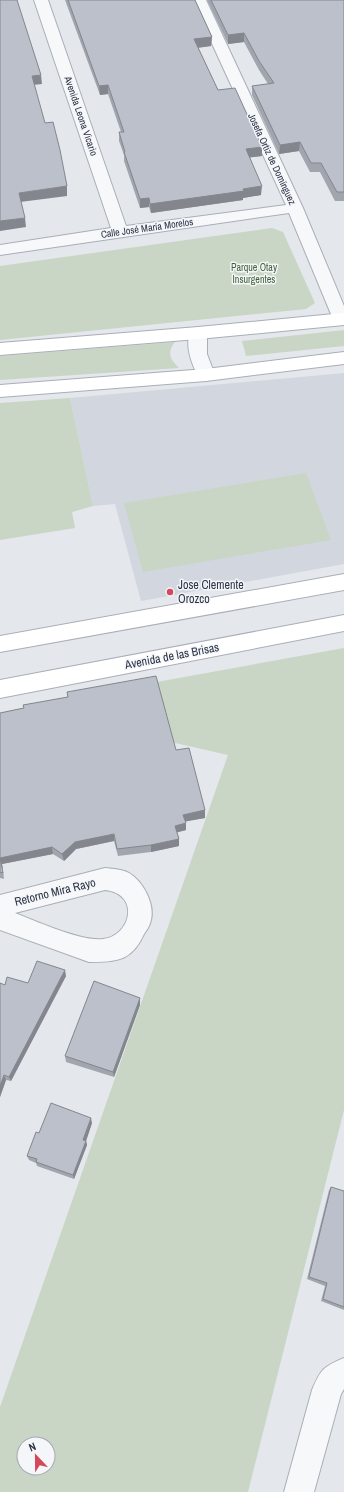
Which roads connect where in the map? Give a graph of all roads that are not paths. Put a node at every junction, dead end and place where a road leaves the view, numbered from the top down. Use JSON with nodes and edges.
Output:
{"nodes":[{"id":1,"x":41,"y":0,"type":"edge"},
{"id":2,"x":199,"y":0,"type":"edge"},
{"id":3,"x":294,"y":208,"type":"junction"},
{"id":4,"x":120,"y":232,"type":"junction"},
{"id":5,"x":0,"y":250,"type":"edge"},
{"id":6,"x":342,"y":319,"type":"edge"},
{"id":7,"x":198,"y":333,"type":"junction"},
{"id":8,"x":0,"y":349,"type":"edge"},
{"id":9,"x":344,"y":358,"type":"edge"},
{"id":10,"x":206,"y":375,"type":"junction"},
{"id":11,"x":0,"y":391,"type":"edge"},
{"id":12,"x":344,"y":582,"type":"edge"},
{"id":13,"x":344,"y":623,"type":"edge"},
{"id":14,"x":0,"y":644,"type":"edge"},
{"id":15,"x":0,"y":689,"type":"edge"},
{"id":16,"x":0,"y":906,"type":"edge"},
{"id":17,"x":0,"y":919,"type":"edge"},
{"id":18,"x":344,"y":1373,"type":"edge"},
{"id":19,"x":299,"y":1492,"type":"edge"}],
"edges":[{"from":1,"to":4,"type":"street","name":"Avenida Leona Vicario"},
{"from":2,"to":3,"type":"street","name":"Josefa Ortiz de Domínguez"},
{"from":3,"to":4,"type":"street","name":"Calle José María Morelos"},
{"from":3,"to":6,"type":"street","name":"Josefa Ortiz de Domínguez"},
{"from":4,"to":5,"type":"street","name":"Calle José María Morelos"},
{"from":6,"to":7,"type":"street"},
{"from":7,"to":8,"type":"street"},
{"from":7,"to":10,"type":"street"},
{"from":9,"to":10,"type":"street"},
{"from":10,"to":11,"type":"street"},
{"from":12,"to":14,"type":"street"},
{"from":13,"to":15,"type":"street","name":"Avenida de las Brisas"},
{"from":16,"to":17,"type":"street","name":"Retorno Mira Rayo"},
{"from":18,"to":19,"type":"street"}]}
